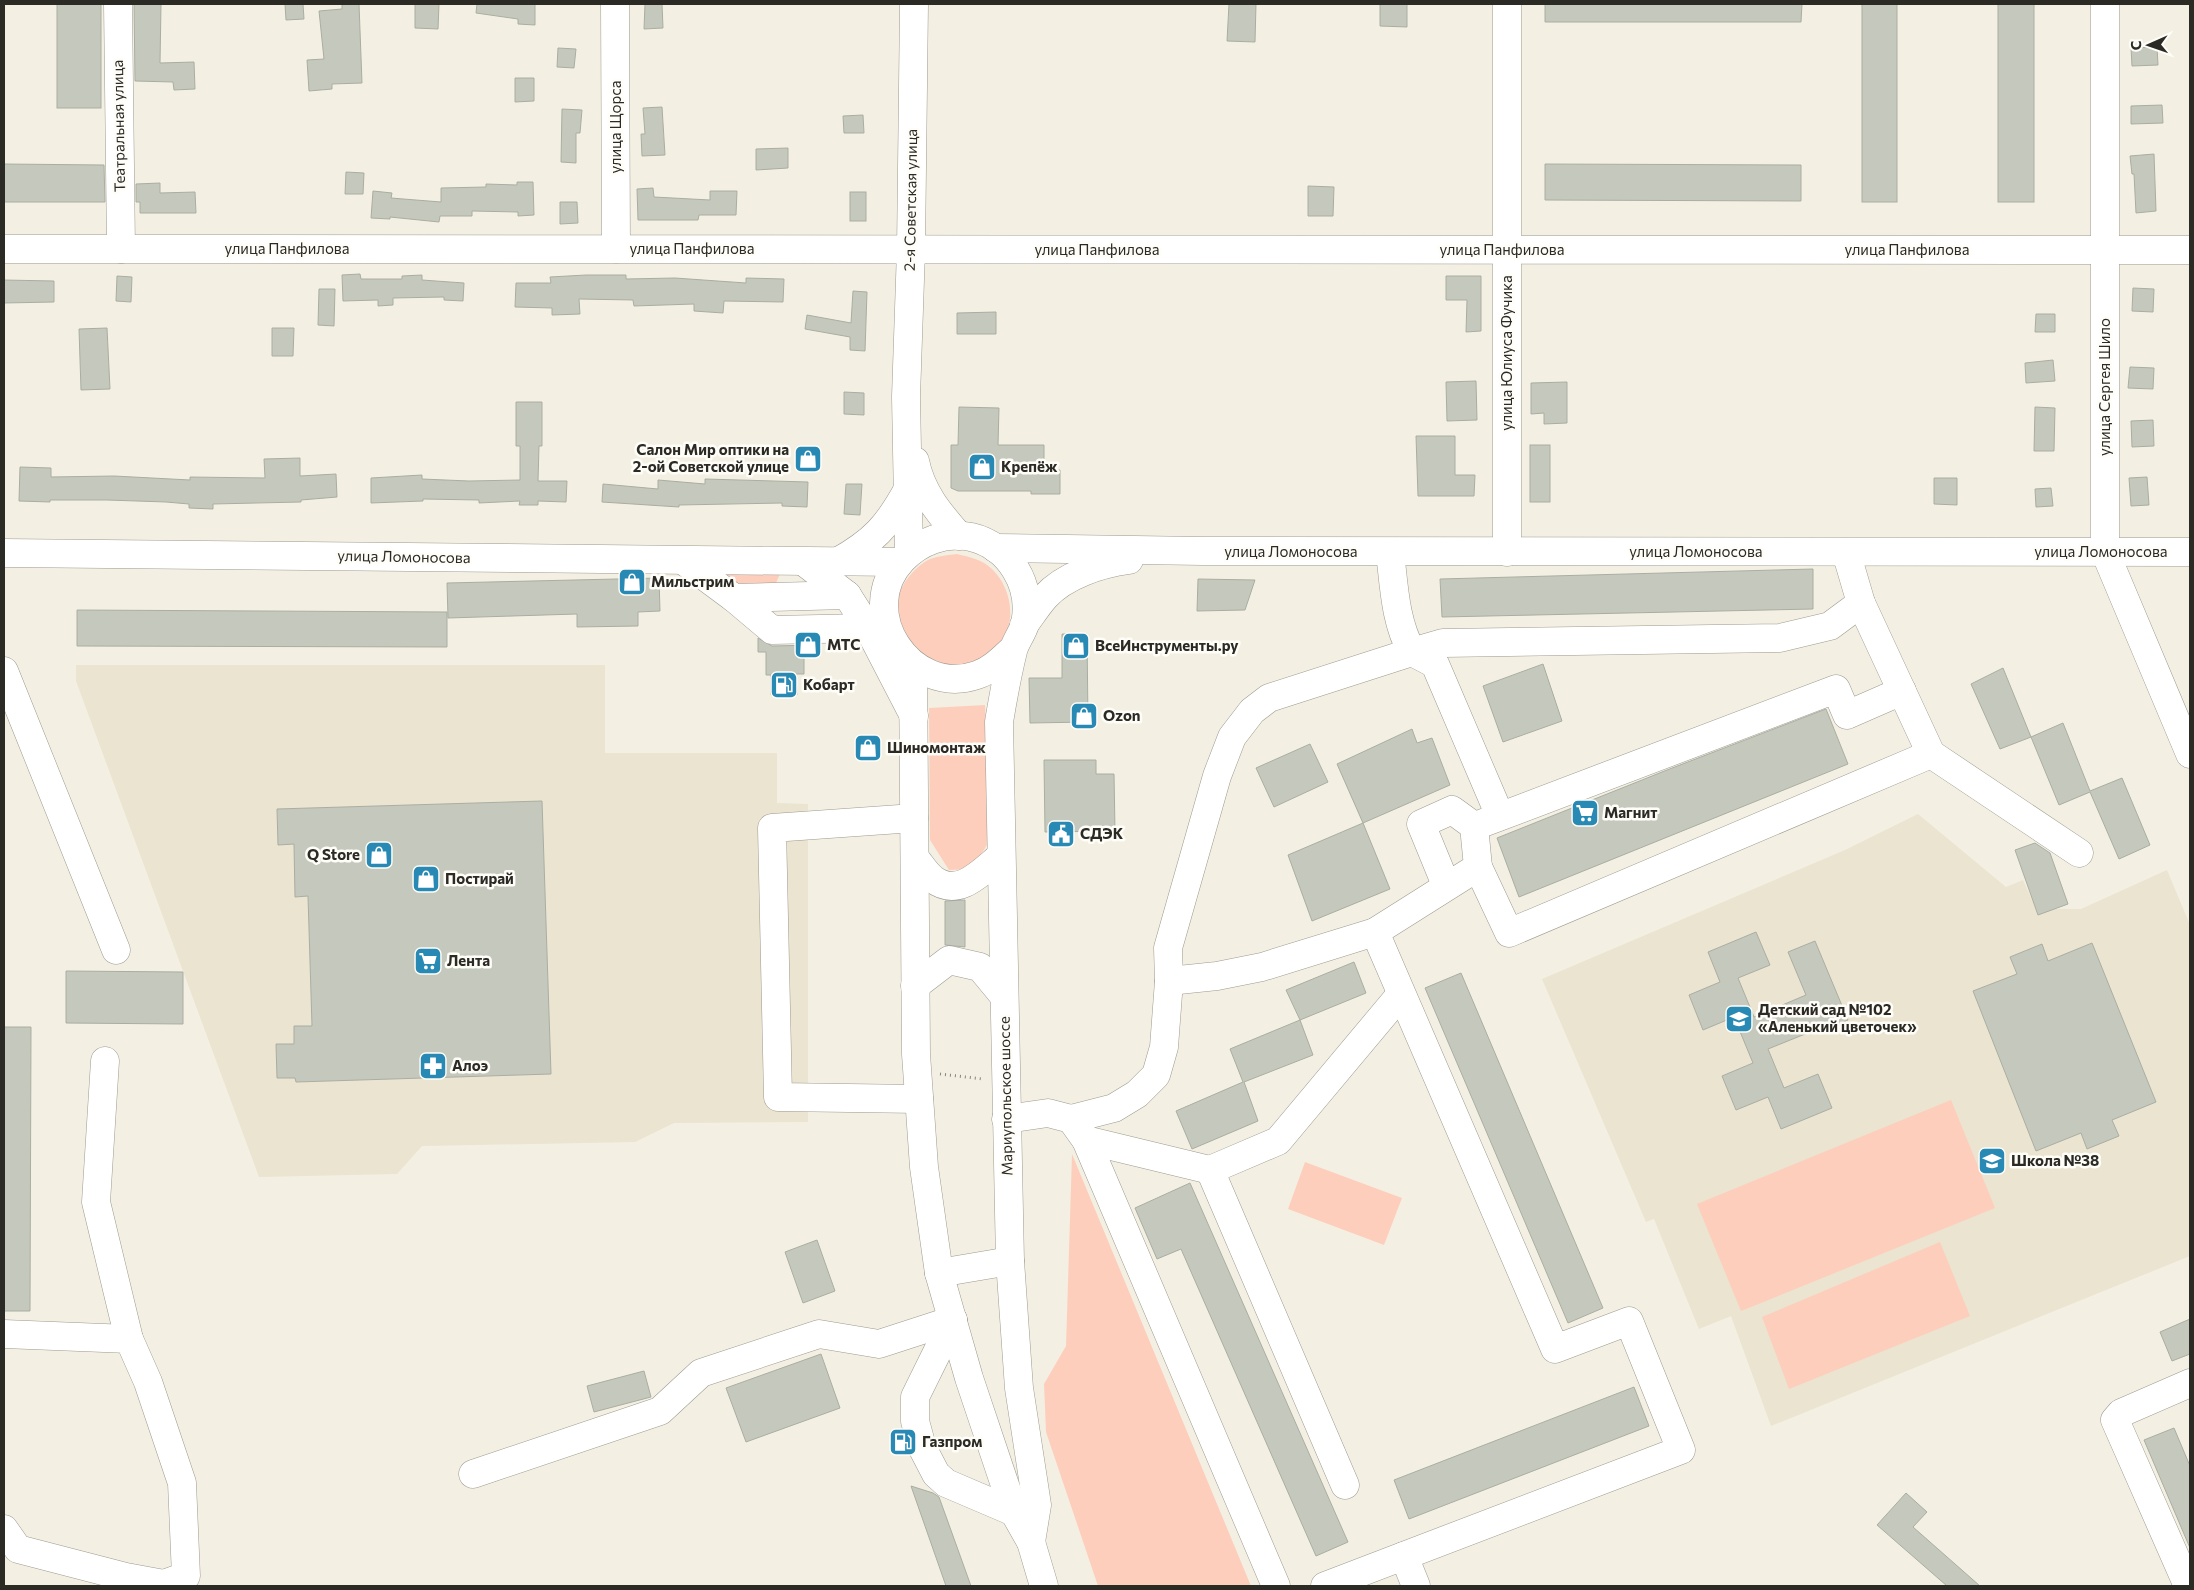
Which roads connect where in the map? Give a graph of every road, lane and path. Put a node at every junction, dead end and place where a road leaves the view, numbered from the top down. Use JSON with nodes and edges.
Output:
{"nodes":[{"id":1,"x":118,"y":4,"type":"edge"},
{"id":2,"x":615,"y":4,"type":"edge"},
{"id":3,"x":914,"y":4,"type":"edge"},
{"id":4,"x":1507,"y":4,"type":"edge"},
{"id":5,"x":2105,"y":4,"type":"edge"},
{"id":6,"x":4,"y":249,"type":"edge"},
{"id":7,"x":121,"y":249,"type":"junction"},
{"id":8,"x":616,"y":249,"type":"junction"},
{"id":9,"x":911,"y":250,"type":"junction"},
{"id":10,"x":1507,"y":250,"type":"junction"},
{"id":11,"x":2105,"y":250,"type":"junction"},
{"id":12,"x":2190,"y":250,"type":"edge"},
{"id":13,"x":906,"y":397,"type":"junction"},
{"id":14,"x":908,"y":489,"type":"junction"},
{"id":15,"x":959,"y":536,"type":"junction"},
{"id":16,"x":995,"y":548,"type":"junction"},
{"id":17,"x":1203,"y":551,"type":"junction"},
{"id":18,"x":1390,"y":552,"type":"junction"},
{"id":19,"x":1507,"y":552,"type":"junction"},
{"id":20,"x":1846,"y":552,"type":"junction"},
{"id":21,"x":2105,"y":552,"type":"junction"},
{"id":22,"x":2190,"y":552,"type":"edge"},
{"id":23,"x":4,"y":553,"type":"edge"},
{"id":24,"x":905,"y":557,"type":"junction"},
{"id":25,"x":684,"y":561,"type":"junction"},
{"id":26,"x":804,"y":562,"type":"junction"},
{"id":27,"x":837,"y":562,"type":"junction"},
{"id":28,"x":847,"y":595,"type":"junction"},
{"id":29,"x":734,"y":598,"type":"junction"},
{"id":30,"x":1861,"y":603,"type":"junction"},
{"id":31,"x":868,"y":628,"type":"junction"},
{"id":32,"x":1019,"y":637,"type":"junction"},
{"id":33,"x":1412,"y":652,"type":"junction"},
{"id":34,"x":913,"y":665,"type":"junction"},
{"id":35,"x":4,"y":670,"type":"edge"},
{"id":36,"x":1902,"y":692,"type":"junction"},
{"id":37,"x":914,"y":716,"type":"junction"},
{"id":38,"x":1931,"y":754,"type":"junction"},
{"id":39,"x":2190,"y":754,"type":"edge"},
{"id":40,"x":1500,"y":816,"type":"junction"},
{"id":41,"x":914,"y":818,"type":"junction"},
{"id":42,"x":1474,"y":826,"type":"junction"},
{"id":43,"x":2079,"y":853,"type":"dead end"},
{"id":44,"x":1001,"y":856,"type":"junction"},
{"id":45,"x":915,"y":858,"type":"junction"},
{"id":46,"x":1478,"y":867,"type":"junction"},
{"id":47,"x":1446,"y":885,"type":"junction"},
{"id":48,"x":1375,"y":932,"type":"junction"},
{"id":49,"x":116,"y":950,"type":"dead end"},
{"id":50,"x":1169,"y":981,"type":"junction"},
{"id":51,"x":915,"y":986,"type":"junction"},
{"id":52,"x":1401,"y":994,"type":"junction"},
{"id":53,"x":1004,"y":996,"type":"junction"},
{"id":54,"x":105,"y":1061,"type":"dead end"},
{"id":55,"x":917,"y":1071,"type":"junction"},
{"id":56,"x":1006,"y":1081,"type":"junction"},
{"id":57,"x":919,"y":1099,"type":"junction"},
{"id":58,"x":1006,"y":1119,"type":"junction"},
{"id":59,"x":1078,"y":1130,"type":"junction"},
{"id":60,"x":1210,"y":1170,"type":"junction"},
{"id":61,"x":1010,"y":1261,"type":"junction"},
{"id":62,"x":939,"y":1273,"type":"junction"},
{"id":63,"x":953,"y":1320,"type":"junction"},
{"id":64,"x":4,"y":1334,"type":"edge"},
{"id":65,"x":129,"y":1339,"type":"junction"},
{"id":66,"x":2190,"y":1383,"type":"edge"},
{"id":67,"x":473,"y":1474,"type":"dead end"},
{"id":68,"x":1345,"y":1485,"type":"dead end"},
{"id":69,"x":1014,"y":1512,"type":"junction"},
{"id":70,"x":4,"y":1529,"type":"edge"},
{"id":71,"x":1031,"y":1542,"type":"junction"},
{"id":72,"x":1404,"y":1556,"type":"junction"},
{"id":73,"x":1044,"y":1586,"type":"edge"},
{"id":74,"x":1276,"y":1586,"type":"edge"},
{"id":75,"x":1325,"y":1586,"type":"edge"},
{"id":76,"x":1416,"y":1586,"type":"edge"},
{"id":77,"x":2188,"y":1586,"type":"edge"}],
"edges":[{"from":1,"to":7,"type":"street","name":"Театральная улица"},
{"from":2,"to":8,"type":"street","name":"улица Щорса"},
{"from":3,"to":9,"type":"street","name":"2-я Советская улица"},
{"from":4,"to":10,"type":"street","name":"улица Юлиуса Фучика"},
{"from":5,"to":11,"type":"street","name":"улица Сергея Шило"},
{"from":6,"to":7,"type":"street","name":"улица Панфилова"},
{"from":7,"to":8,"type":"street","name":"улица Панфилова"},
{"from":8,"to":9,"type":"street","name":"улица Панфилова"},
{"from":9,"to":10,"type":"street","name":"улица Панфилова"},
{"from":9,"to":13,"type":"street","name":"2-я Советская улица"},
{"from":10,"to":11,"type":"street","name":"улица Панфилова"},
{"from":10,"to":19,"type":"street","name":"улица Юлиуса Фучика"},
{"from":11,"to":12,"type":"street","name":"улица Панфилова"},
{"from":11,"to":21,"type":"street","name":"улица Сергея Шило"},
{"from":13,"to":14,"type":"street","name":"2-я Советская улица"},
{"from":13,"to":15,"type":"street","name":"2-я Советская улица"},
{"from":14,"to":24,"type":"street","name":"2-я Советская улица"},
{"from":14,"to":27,"type":"street","name":"2-я Советская улица"},
{"from":15,"to":16,"type":"street"},
{"from":15,"to":24,"type":"street"},
{"from":16,"to":17,"type":"street","name":"улица Ломоносова"},
{"from":16,"to":32,"type":"street"},
{"from":17,"to":18,"type":"street","name":"улица Ломоносова"},
{"from":17,"to":32,"type":"street","name":"улица Ломоносова"},
{"from":18,"to":19,"type":"street","name":"улица Ломоносова"},
{"from":18,"to":33,"type":"street"},
{"from":19,"to":20,"type":"street","name":"улица Ломоносова"},
{"from":20,"to":21,"type":"street","name":"улица Ломоносова"},
{"from":20,"to":30,"type":"street"},
{"from":21,"to":22,"type":"street","name":"улица Ломоносова"},
{"from":21,"to":39,"type":"street","name":"улица Сергея Шило"},
{"from":23,"to":25,"type":"street","name":"улица Ломоносова"},
{"from":24,"to":27,"type":"street","name":"улица Ломоносова"},
{"from":24,"to":34,"type":"street"},
{"from":25,"to":26,"type":"street","name":"улица Ломоносова"},
{"from":25,"to":29,"type":"street"},
{"from":26,"to":27,"type":"street","name":"улица Ломоносова"},
{"from":26,"to":28,"type":"street"},
{"from":28,"to":29,"type":"street"},
{"from":28,"to":31,"type":"street"},
{"from":29,"to":31,"type":"street"},
{"from":30,"to":33,"type":"street"},
{"from":30,"to":36,"type":"street"},
{"from":31,"to":37,"type":"street"},
{"from":32,"to":34,"type":"street"},
{"from":32,"to":44,"type":"street","name":"Мариупольское шоссе"},
{"from":33,"to":40,"type":"street"},
{"from":33,"to":50,"type":"street"},
{"from":34,"to":37,"type":"street","name":"Мариупольское шоссе"},
{"from":35,"to":49,"type":"street"},
{"from":36,"to":38,"type":"street"},
{"from":36,"to":40,"type":"street"},
{"from":37,"to":41,"type":"street","name":"Мариупольское шоссе"},
{"from":38,"to":43,"type":"street"},
{"from":38,"to":46,"type":"street"},
{"from":40,"to":42,"type":"street"},
{"from":41,"to":45,"type":"street","name":"Мариупольское шоссе"},
{"from":41,"to":57,"type":"street"},
{"from":42,"to":46,"type":"street"},
{"from":42,"to":47,"type":"street"},
{"from":44,"to":45,"type":"street"},
{"from":44,"to":53,"type":"street","name":"Мариупольское шоссе"},
{"from":45,"to":51,"type":"street","name":"Мариупольское шоссе"},
{"from":46,"to":47,"type":"street"},
{"from":47,"to":48,"type":"street"},
{"from":48,"to":50,"type":"street"},
{"from":48,"to":52,"type":"street"},
{"from":50,"to":59,"type":"street"},
{"from":51,"to":53,"type":"street"},
{"from":51,"to":55,"type":"street","name":"Мариупольское шоссе"},
{"from":52,"to":60,"type":"street"},
{"from":52,"to":72,"type":"street"},
{"from":53,"to":56,"type":"street","name":"Мариупольское шоссе"},
{"from":54,"to":65,"type":"street"},
{"from":55,"to":56,"type":"path"},
{"from":55,"to":57,"type":"street","name":"Мариупольское шоссе"},
{"from":56,"to":58,"type":"street","name":"Мариупольское шоссе"},
{"from":57,"to":62,"type":"street","name":"Мариупольское шоссе"},
{"from":58,"to":59,"type":"street"},
{"from":58,"to":61,"type":"street","name":"Мариупольское шоссе"},
{"from":59,"to":60,"type":"street"},
{"from":59,"to":74,"type":"street"},
{"from":60,"to":68,"type":"street"},
{"from":61,"to":62,"type":"street"},
{"from":61,"to":71,"type":"street","name":"Мариупольское шоссе"},
{"from":62,"to":63,"type":"street","name":"Мариупольское шоссе"},
{"from":63,"to":67,"type":"street"},
{"from":63,"to":69,"type":"street","name":"Мариупольское шоссе"},
{"from":63,"to":69,"type":"street"},
{"from":64,"to":65,"type":"street"},
{"from":65,"to":70,"type":"street"},
{"from":66,"to":77,"type":"street"},
{"from":69,"to":71,"type":"street","name":"Мариупольское шоссе"},
{"from":71,"to":73,"type":"street","name":"Мариупольское шоссе"},
{"from":72,"to":75,"type":"street"},
{"from":72,"to":76,"type":"street"}]}
